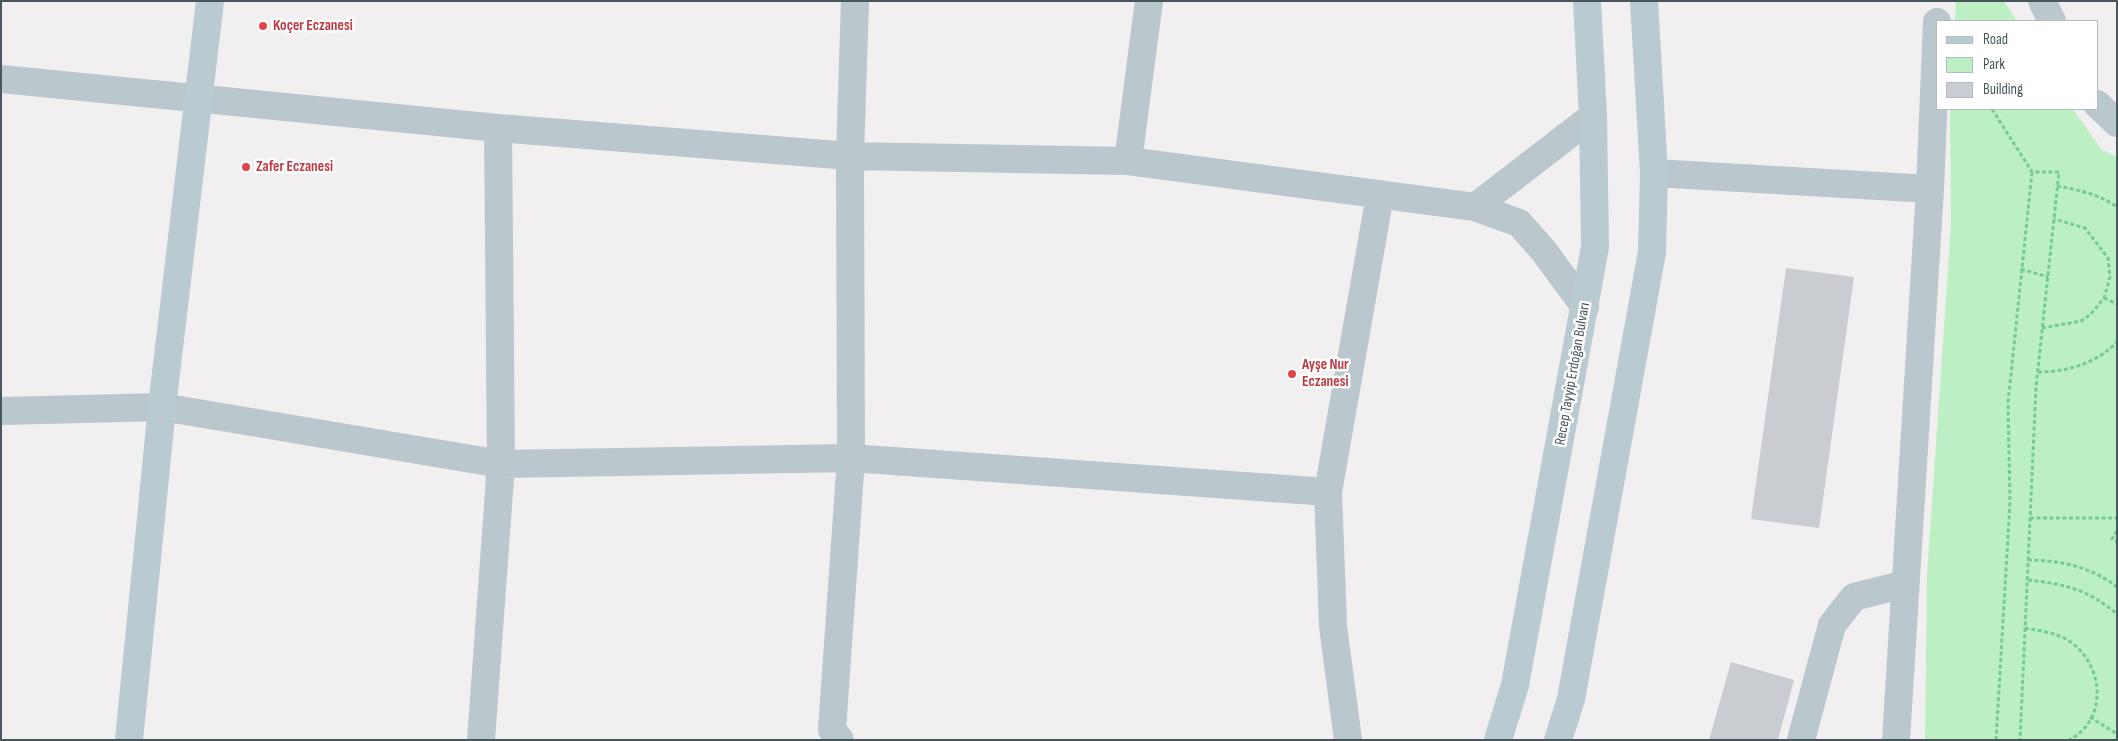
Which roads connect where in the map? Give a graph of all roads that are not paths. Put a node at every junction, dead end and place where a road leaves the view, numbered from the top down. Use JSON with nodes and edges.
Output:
{"nodes":[{"id":1,"x":210,"y":1,"type":"edge"},
{"id":2,"x":855,"y":1,"type":"edge"},
{"id":3,"x":1149,"y":1,"type":"edge"},
{"id":4,"x":1587,"y":1,"type":"edge"},
{"id":5,"x":1644,"y":1,"type":"edge"},
{"id":6,"x":1938,"y":1,"type":"edge"},
{"id":7,"x":2042,"y":1,"type":"edge"},
{"id":8,"x":1937,"y":20,"type":"edge"},
{"id":9,"x":2052,"y":20,"type":"edge"},
{"id":10,"x":1936,"y":46,"type":"edge"},
{"id":11,"x":1,"y":79,"type":"edge"},
{"id":12,"x":199,"y":98,"type":"junction"},
{"id":13,"x":2098,"y":105,"type":"edge"},
{"id":14,"x":1593,"y":116,"type":"junction"},
{"id":15,"x":2117,"y":123,"type":"edge"},
{"id":16,"x":498,"y":128,"type":"junction"},
{"id":17,"x":850,"y":156,"type":"junction"},
{"id":18,"x":1128,"y":161,"type":"junction"},
{"id":19,"x":1654,"y":173,"type":"junction"},
{"id":20,"x":1930,"y":189,"type":"junction"},
{"id":21,"x":1380,"y":194,"type":"junction"},
{"id":22,"x":1475,"y":207,"type":"junction"},
{"id":23,"x":1585,"y":307,"type":"junction"},
{"id":24,"x":162,"y":407,"type":"junction"},
{"id":25,"x":1,"y":411,"type":"edge"},
{"id":26,"x":851,"y":458,"type":"junction"},
{"id":27,"x":501,"y":464,"type":"junction"},
{"id":28,"x":1328,"y":492,"type":"junction"},
{"id":29,"x":1905,"y":584,"type":"junction"},
{"id":30,"x":129,"y":740,"type":"edge"},
{"id":31,"x":481,"y":740,"type":"edge"},
{"id":32,"x":840,"y":740,"type":"edge"},
{"id":33,"x":1348,"y":740,"type":"edge"},
{"id":34,"x":1498,"y":740,"type":"edge"},
{"id":35,"x":1558,"y":740,"type":"edge"},
{"id":36,"x":1801,"y":740,"type":"edge"},
{"id":37,"x":1896,"y":740,"type":"edge"}],
"edges":[{"from":1,"to":12,"type":"main road"},
{"from":2,"to":17,"type":"street"},
{"from":3,"to":18,"type":"street"},
{"from":4,"to":14,"type":"main road","name":"Recep Tayyip Erdoğan Bulvarı"},
{"from":5,"to":19,"type":"main road"},
{"from":6,"to":8,"type":"street"},
{"from":7,"to":9,"type":"street"},
{"from":10,"to":20,"type":"street"},
{"from":11,"to":12,"type":"street"},
{"from":12,"to":16,"type":"street"},
{"from":12,"to":24,"type":"main road"},
{"from":13,"to":15,"type":"street"},
{"from":14,"to":22,"type":"street"},
{"from":14,"to":23,"type":"main road","name":"Recep Tayyip Erdoğan Bulvarı"},
{"from":16,"to":17,"type":"street"},
{"from":16,"to":27,"type":"street"},
{"from":17,"to":18,"type":"street"},
{"from":17,"to":26,"type":"street"},
{"from":18,"to":21,"type":"street"},
{"from":19,"to":20,"type":"street"},
{"from":19,"to":35,"type":"main road"},
{"from":20,"to":29,"type":"street"},
{"from":21,"to":22,"type":"street"},
{"from":21,"to":28,"type":"street"},
{"from":22,"to":23,"type":"street"},
{"from":23,"to":34,"type":"main road","name":"Recep Tayyip Erdoğan Bulvarı"},
{"from":24,"to":25,"type":"street"},
{"from":24,"to":27,"type":"street"},
{"from":24,"to":30,"type":"main road"},
{"from":26,"to":27,"type":"street"},
{"from":26,"to":28,"type":"street"},
{"from":26,"to":32,"type":"street"},
{"from":27,"to":31,"type":"street"},
{"from":28,"to":33,"type":"street"},
{"from":29,"to":36,"type":"street"},
{"from":29,"to":37,"type":"street"}]}
